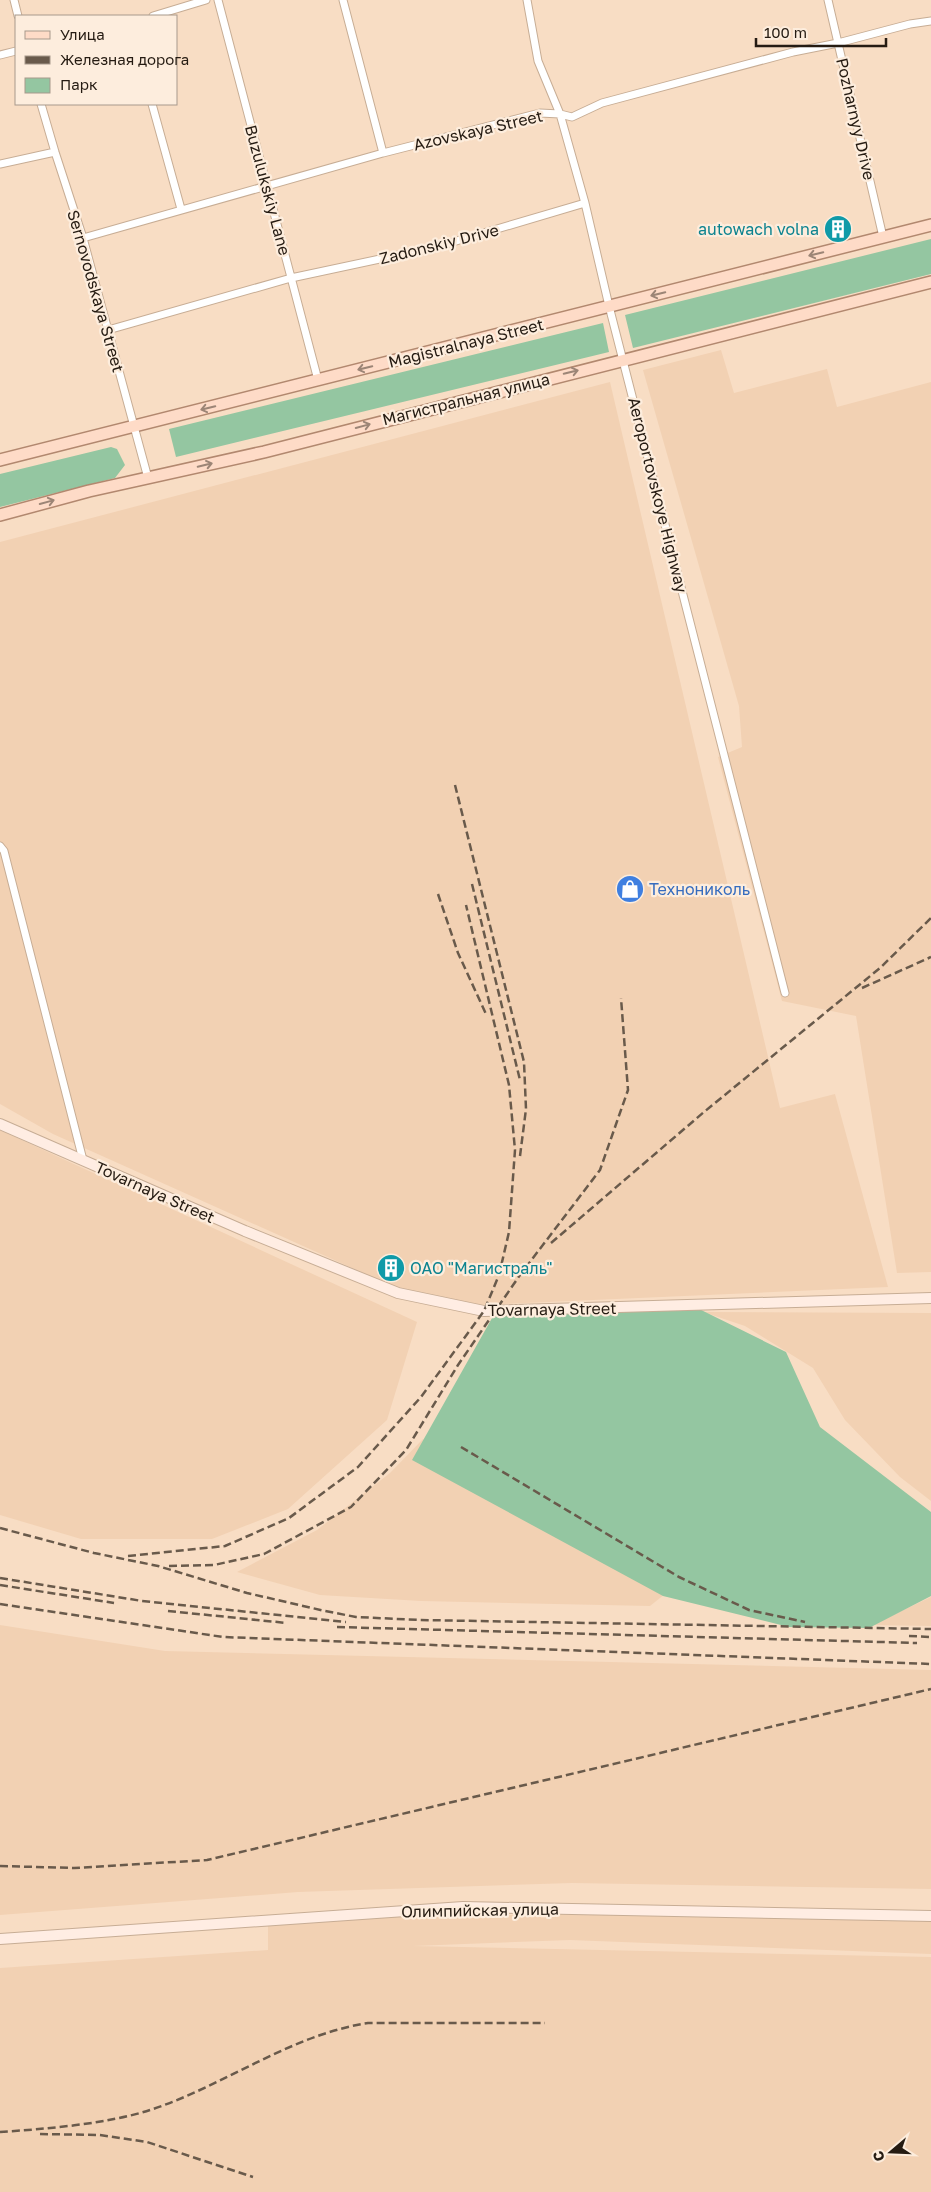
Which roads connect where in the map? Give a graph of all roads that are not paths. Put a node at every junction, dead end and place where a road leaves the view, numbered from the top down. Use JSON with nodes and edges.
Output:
{"nodes":[{"id":1,"x":14,"y":0,"type":"edge"},
{"id":2,"x":206,"y":0,"type":"edge"},
{"id":3,"x":218,"y":0,"type":"edge"},
{"id":4,"x":343,"y":0,"type":"edge"},
{"id":5,"x":527,"y":0,"type":"edge"},
{"id":6,"x":828,"y":0,"type":"edge"},
{"id":7,"x":18,"y":15,"type":"edge"},
{"id":8,"x":157,"y":15,"type":"edge"},
{"id":9,"x":931,"y":21,"type":"edge"},
{"id":10,"x":838,"y":43,"type":"junction"},
{"id":11,"x":15,"y":51,"type":"edge"},
{"id":12,"x":0,"y":55,"type":"edge"},
{"id":13,"x":42,"y":105,"type":"edge"},
{"id":14,"x":152,"y":105,"type":"edge"},
{"id":15,"x":560,"y":114,"type":"junction"},
{"id":16,"x":55,"y":152,"type":"junction"},
{"id":17,"x":383,"y":153,"type":"junction"},
{"id":18,"x":0,"y":164,"type":"edge"},
{"id":19,"x":266,"y":185,"type":"junction"},
{"id":20,"x":585,"y":203,"type":"junction"},
{"id":21,"x":181,"y":209,"type":"junction"},
{"id":22,"x":931,"y":225,"type":"edge"},
{"id":23,"x":883,"y":237,"type":"junction"},
{"id":24,"x":84,"y":238,"type":"junction"},
{"id":25,"x":291,"y":278,"type":"junction"},
{"id":26,"x":931,"y":282,"type":"edge"},
{"id":27,"x":609,"y":306,"type":"junction"},
{"id":28,"x":108,"y":330,"type":"junction"},
{"id":29,"x":623,"y":359,"type":"junction"},
{"id":30,"x":318,"y":380,"type":"junction"},
{"id":31,"x":134,"y":426,"type":"junction"},
{"id":32,"x":0,"y":460,"type":"edge"},
{"id":33,"x":148,"y":478,"type":"junction"},
{"id":34,"x":0,"y":515,"type":"edge"},
{"id":35,"x":0,"y":846,"type":"edge"},
{"id":36,"x":785,"y":993,"type":"dead end"},
{"id":37,"x":0,"y":1124,"type":"edge"},
{"id":38,"x":83,"y":1160,"type":"junction"},
{"id":39,"x":931,"y":1298,"type":"edge"},
{"id":40,"x":931,"y":1916,"type":"edge"},
{"id":41,"x":0,"y":1940,"type":"edge"}],
"edges":[{"from":1,"to":7,"type":"street"},
{"from":2,"to":8,"type":"street"},
{"from":3,"to":19,"type":"street","name":"Buzulukskiy Lane"},
{"from":4,"to":17,"type":"street"},
{"from":5,"to":15,"type":"street","name":"Aeroportovskoye Highway"},
{"from":6,"to":10,"type":"street","name":"Pozharnyy Drive"},
{"from":9,"to":10,"type":"street","name":"Azovskaya Street"},
{"from":10,"to":15,"type":"street","name":"Azovskaya Street"},
{"from":10,"to":23,"type":"street","name":"Pozharnyy Drive"},
{"from":11,"to":12,"type":"street"},
{"from":13,"to":16,"type":"street","name":"Sernovodskaya Street"},
{"from":14,"to":21,"type":"street"},
{"from":15,"to":17,"type":"street","name":"Azovskaya Street"},
{"from":15,"to":20,"type":"street","name":"Aeroportovskoye Highway"},
{"from":16,"to":18,"type":"street"},
{"from":16,"to":24,"type":"street","name":"Sernovodskaya Street"},
{"from":17,"to":19,"type":"street","name":"Azovskaya Street"},
{"from":19,"to":21,"type":"street","name":"Azovskaya Street"},
{"from":19,"to":25,"type":"street","name":"Buzulukskiy Lane"},
{"from":20,"to":25,"type":"street","name":"Zadonskiy Drive"},
{"from":20,"to":27,"type":"street","name":"Aeroportovskoye Highway"},
{"from":21,"to":24,"type":"street","name":"Azovskaya Street"},
{"from":22,"to":23,"type":"main road","name":"Magistralnaya Street"},
{"from":23,"to":27,"type":"main road","name":"Magistralnaya Street","one_way":true},
{"from":24,"to":28,"type":"street","name":"Sernovodskaya Street"},
{"from":25,"to":28,"type":"street","name":"Zadonskiy Drive"},
{"from":25,"to":30,"type":"street","name":"Buzulukskiy Lane"},
{"from":26,"to":29,"type":"main road","name":"Магистральная улица"},
{"from":27,"to":29,"type":"street","name":"Aeroportovskoye Highway"},
{"from":27,"to":30,"type":"main road","name":"Magistralnaya Street","one_way":true},
{"from":28,"to":31,"type":"street","name":"Sernovodskaya Street"},
{"from":33,"to":29,"type":"main road","name":"Магистральная улица","one_way":true},
{"from":29,"to":36,"type":"street","name":"Aeroportovskoye Highway"},
{"from":30,"to":31,"type":"main road","name":"Magistralnaya Street","one_way":true},
{"from":31,"to":32,"type":"main road","name":"Magistralnaya Street"},
{"from":31,"to":33,"type":"street","name":"Sernovodskaya Street"},
{"from":34,"to":33,"type":"main road","name":"Магистральная улица","one_way":true},
{"from":35,"to":38,"type":"street"},
{"from":37,"to":38,"type":"street","name":"Tovarnaya Street"},
{"from":38,"to":39,"type":"street","name":"Tovarnaya Street"},
{"from":40,"to":41,"type":"street","name":"Олимпийская улица"}]}
